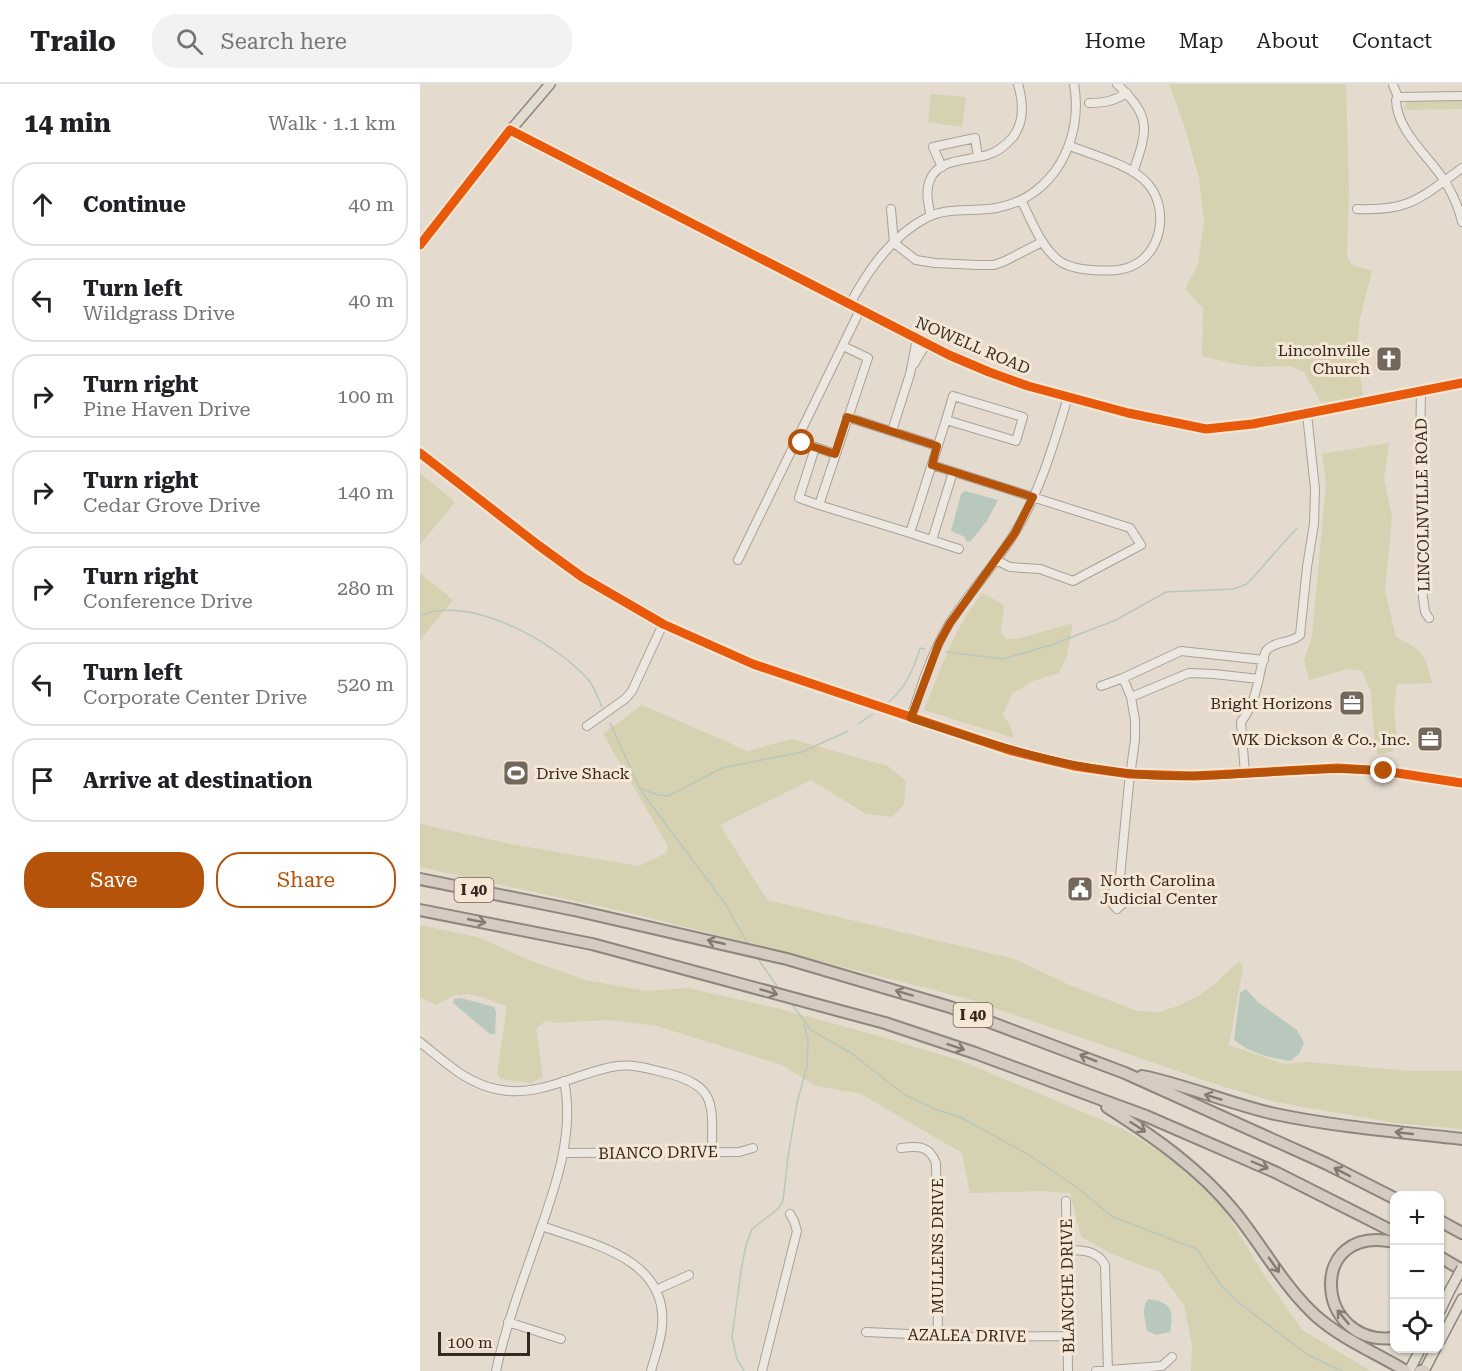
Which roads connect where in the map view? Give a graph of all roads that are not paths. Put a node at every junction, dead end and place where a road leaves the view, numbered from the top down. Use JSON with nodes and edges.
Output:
{"nodes":[{"id":1,"x":550,"y":84,"type":"edge"},
{"id":2,"x":1018,"y":84,"type":"edge"},
{"id":3,"x":1074,"y":84,"type":"edge"},
{"id":4,"x":1117,"y":84,"type":"edge"},
{"id":5,"x":1393,"y":86,"type":"dead end"},
{"id":6,"x":1127,"y":93,"type":"junction"},
{"id":7,"x":1462,"y":96,"type":"edge"},
{"id":8,"x":1397,"y":101,"type":"junction"},
{"id":9,"x":1089,"y":103,"type":"dead end"},
{"id":10,"x":510,"y":130,"type":"junction"},
{"id":11,"x":1070,"y":146,"type":"junction"},
{"id":12,"x":978,"y":157,"type":"junction"},
{"id":13,"x":942,"y":167,"type":"junction"},
{"id":14,"x":1462,"y":168,"type":"edge"},
{"id":15,"x":1133,"y":172,"type":"junction"},
{"id":16,"x":1445,"y":182,"type":"junction"},
{"id":17,"x":1022,"y":200,"type":"junction"},
{"id":18,"x":891,"y":209,"type":"dead end"},
{"id":19,"x":1357,"y":209,"type":"dead end"},
{"id":20,"x":931,"y":216,"type":"junction"},
{"id":21,"x":1462,"y":222,"type":"edge"},
{"id":22,"x":1042,"y":242,"type":"junction"},
{"id":23,"x":894,"y":243,"type":"junction"},
{"id":24,"x":420,"y":245,"type":"edge"},
{"id":25,"x":850,"y":304,"type":"junction"},
{"id":26,"x":860,"y":309,"type":"junction"},
{"id":27,"x":917,"y":339,"type":"junction"},
{"id":28,"x":926,"y":344,"type":"junction"},
{"id":29,"x":843,"y":346,"type":"junction"},
{"id":30,"x":910,"y":374,"type":"junction"},
{"id":31,"x":1462,"y":383,"type":"edge"},
{"id":32,"x":1421,"y":391,"type":"junction"},
{"id":33,"x":1068,"y":397,"type":"junction"},
{"id":34,"x":1307,"y":414,"type":"junction"},
{"id":35,"x":847,"y":417,"type":"junction"},
{"id":36,"x":946,"y":420,"type":"junction"},
{"id":37,"x":891,"y":431,"type":"junction"},
{"id":38,"x":796,"y":440,"type":"junction"},
{"id":39,"x":937,"y":446,"type":"junction"},
{"id":40,"x":815,"y":448,"type":"junction"},
{"id":41,"x":420,"y":453,"type":"edge"},
{"id":42,"x":835,"y":454,"type":"junction"},
{"id":43,"x":932,"y":465,"type":"junction"},
{"id":44,"x":953,"y":472,"type":"junction"},
{"id":45,"x":1033,"y":497,"type":"junction"},
{"id":46,"x":819,"y":505,"type":"junction"},
{"id":47,"x":910,"y":533,"type":"junction"},
{"id":48,"x":932,"y":540,"type":"junction"},
{"id":49,"x":959,"y":549,"type":"dead end"},
{"id":50,"x":738,"y":560,"type":"dead end"},
{"id":51,"x":996,"y":560,"type":"junction"},
{"id":52,"x":1429,"y":618,"type":"dead end"},
{"id":53,"x":663,"y":624,"type":"junction"},
{"id":54,"x":1264,"y":660,"type":"junction"},
{"id":55,"x":1123,"y":678,"type":"junction"},
{"id":56,"x":1259,"y":679,"type":"junction"},
{"id":57,"x":1101,"y":686,"type":"dead end"},
{"id":58,"x":1131,"y":698,"type":"junction"},
{"id":59,"x":911,"y":718,"type":"junction"},
{"id":60,"x":587,"y":726,"type":"dead end"},
{"id":61,"x":1130,"y":774,"type":"junction"},
{"id":62,"x":1245,"y":774,"type":"junction"},
{"id":63,"x":1462,"y":783,"type":"edge"},
{"id":64,"x":420,"y":879,"type":"edge"},
{"id":65,"x":1119,"y":887,"type":"dead end"},
{"id":66,"x":420,"y":910,"type":"edge"},
{"id":67,"x":420,"y":1042,"type":"edge"},
{"id":68,"x":1125,"y":1072,"type":"junction"},
{"id":69,"x":564,"y":1081,"type":"junction"},
{"id":70,"x":1089,"y":1096,"type":"junction"},
{"id":71,"x":1462,"y":1139,"type":"edge"},
{"id":72,"x":753,"y":1148,"type":"dead end"},
{"id":73,"x":901,"y":1148,"type":"dead end"},
{"id":74,"x":712,"y":1152,"type":"junction"},
{"id":75,"x":563,"y":1153,"type":"junction"},
{"id":76,"x":1390,"y":1196,"type":"edge"},
{"id":77,"x":1066,"y":1201,"type":"dead end"},
{"id":78,"x":790,"y":1214,"type":"dead end"},
{"id":79,"x":1444,"y":1223,"type":"edge"},
{"id":80,"x":542,"y":1226,"type":"junction"},
{"id":81,"x":1390,"y":1230,"type":"edge"},
{"id":82,"x":1462,"y":1233,"type":"edge"},
{"id":83,"x":1390,"y":1242,"type":"edge"},
{"id":84,"x":1066,"y":1250,"type":"junction"},
{"id":85,"x":1444,"y":1259,"type":"edge"},
{"id":86,"x":1462,"y":1269,"type":"edge"},
{"id":87,"x":689,"y":1275,"type":"dead end"},
{"id":88,"x":656,"y":1290,"type":"junction"},
{"id":89,"x":1462,"y":1299,"type":"edge"},
{"id":90,"x":1444,"y":1303,"type":"edge"},
{"id":91,"x":508,"y":1322,"type":"junction"},
{"id":92,"x":866,"y":1332,"type":"dead end"},
{"id":93,"x":1444,"y":1333,"type":"edge"},
{"id":94,"x":938,"y":1336,"type":"junction"},
{"id":95,"x":1067,"y":1336,"type":"junction"},
{"id":96,"x":1390,"y":1338,"type":"edge"},
{"id":97,"x":561,"y":1339,"type":"dead end"},
{"id":98,"x":1418,"y":1353,"type":"edge"},
{"id":99,"x":1433,"y":1353,"type":"edge"},
{"id":100,"x":1172,"y":1357,"type":"dead end"},
{"id":101,"x":1108,"y":1370,"type":"edge"},
{"id":102,"x":496,"y":1371,"type":"edge"},
{"id":103,"x":651,"y":1371,"type":"edge"},
{"id":104,"x":762,"y":1371,"type":"edge"},
{"id":105,"x":1068,"y":1371,"type":"edge"},
{"id":106,"x":1096,"y":1371,"type":"edge"},
{"id":107,"x":1408,"y":1371,"type":"edge"},
{"id":108,"x":1423,"y":1371,"type":"edge"}],
"edges":[{"from":1,"to":10,"type":"main road"},
{"from":2,"to":12,"type":"street"},
{"from":3,"to":11,"type":"street"},
{"from":4,"to":6,"type":"street"},
{"from":5,"to":8,"type":"street"},
{"from":6,"to":9,"type":"street"},
{"from":6,"to":15,"type":"street"},
{"from":7,"to":8,"type":"street"},
{"from":8,"to":16,"type":"street"},
{"from":10,"to":24,"type":"main road"},
{"from":10,"to":25,"type":"street","name":"NOWELL ROAD"},
{"from":11,"to":15,"type":"street"},
{"from":11,"to":17,"type":"street"},
{"from":12,"to":13,"type":"street"},
{"from":12,"to":13,"type":"street"},
{"from":13,"to":20,"type":"street"},
{"from":14,"to":16,"type":"street"},
{"from":15,"to":22,"type":"street"},
{"from":16,"to":19,"type":"street"},
{"from":16,"to":21,"type":"street"},
{"from":17,"to":20,"type":"street"},
{"from":17,"to":22,"type":"street"},
{"from":18,"to":23,"type":"street"},
{"from":20,"to":23,"type":"street"},
{"from":22,"to":23,"type":"street"},
{"from":23,"to":25,"type":"street"},
{"from":25,"to":26,"type":"street","name":"NOWELL ROAD"},
{"from":26,"to":27,"type":"street","name":"NOWELL ROAD"},
{"from":26,"to":29,"type":"street"},
{"from":27,"to":28,"type":"street","name":"NOWELL ROAD"},
{"from":27,"to":30,"type":"street"},
{"from":28,"to":30,"type":"street"},
{"from":28,"to":33,"type":"street","name":"NOWELL ROAD"},
{"from":29,"to":35,"type":"street"},
{"from":29,"to":38,"type":"street"},
{"from":30,"to":37,"type":"street"},
{"from":31,"to":32,"type":"street","name":"NOWELL ROAD"},
{"from":32,"to":34,"type":"street","name":"NOWELL ROAD"},
{"from":32,"to":52,"type":"street","name":"LINCOLNVILLE ROAD"},
{"from":33,"to":34,"type":"street","name":"NOWELL ROAD"},
{"from":33,"to":45,"type":"street"},
{"from":34,"to":54,"type":"street"},
{"from":35,"to":37,"type":"street"},
{"from":35,"to":42,"type":"street"},
{"from":36,"to":36,"type":"street"},
{"from":36,"to":39,"type":"street"},
{"from":37,"to":39,"type":"street"},
{"from":38,"to":40,"type":"street"},
{"from":38,"to":50,"type":"street"},
{"from":39,"to":43,"type":"street"},
{"from":40,"to":42,"type":"street"},
{"from":40,"to":46,"type":"street"},
{"from":41,"to":53,"type":"street"},
{"from":42,"to":46,"type":"street"},
{"from":43,"to":44,"type":"street"},
{"from":43,"to":47,"type":"street"},
{"from":44,"to":45,"type":"street"},
{"from":44,"to":48,"type":"street"},
{"from":45,"to":51,"type":"street"},
{"from":45,"to":51,"type":"street"},
{"from":46,"to":47,"type":"street"},
{"from":47,"to":48,"type":"street"},
{"from":48,"to":49,"type":"street"},
{"from":51,"to":59,"type":"street"},
{"from":53,"to":59,"type":"street"},
{"from":53,"to":60,"type":"street"},
{"from":54,"to":55,"type":"street"},
{"from":54,"to":56,"type":"street"},
{"from":55,"to":57,"type":"street"},
{"from":55,"to":58,"type":"street"},
{"from":56,"to":58,"type":"street"},
{"from":56,"to":62,"type":"street"},
{"from":58,"to":61,"type":"street"},
{"from":59,"to":61,"type":"street"},
{"from":61,"to":62,"type":"street"},
{"from":61,"to":65,"type":"street"},
{"from":62,"to":63,"type":"street"},
{"from":68,"to":64,"type":"highway","number":"I 40","one_way":true},
{"from":66,"to":70,"type":"highway","number":"I 40","one_way":true},
{"from":67,"to":69,"type":"street"},
{"from":71,"to":68,"type":"highway","one_way":true},
{"from":76,"to":68,"type":"highway","number":"I 40","one_way":true},
{"from":69,"to":74,"type":"street"},
{"from":69,"to":75,"type":"street"},
{"from":70,"to":81,"type":"highway","number":"I 40","one_way":true},
{"from":70,"to":107,"type":"highway","one_way":true},
{"from":72,"to":74,"type":"street","name":"BIANCO DRIVE"},
{"from":73,"to":94,"type":"street","name":"MULLENS DRIVE"},
{"from":74,"to":75,"type":"street","name":"BIANCO DRIVE"},
{"from":75,"to":80,"type":"street"},
{"from":77,"to":84,"type":"street","name":"BLANCHE DRIVE"},
{"from":78,"to":104,"type":"street"},
{"from":79,"to":82,"type":"highway"},
{"from":80,"to":88,"type":"street"},
{"from":80,"to":91,"type":"street"},
{"from":96,"to":83,"type":"highway","one_way":true},
{"from":84,"to":95,"type":"street","name":"BLANCHE DRIVE"},
{"from":84,"to":101,"type":"street"},
{"from":85,"to":86,"type":"highway"},
{"from":86,"to":90,"type":"main road","bridge":true},
{"from":87,"to":88,"type":"street"},
{"from":88,"to":103,"type":"street"},
{"from":89,"to":93,"type":"main road"},
{"from":91,"to":97,"type":"street"},
{"from":91,"to":102,"type":"street"},
{"from":92,"to":94,"type":"street","name":"AZALEA DRIVE"},
{"from":94,"to":95,"type":"street","name":"AZALEA DRIVE"},
{"from":95,"to":105,"type":"street","name":"BLANCHE DRIVE"},
{"from":98,"to":107,"type":"main road"},
{"from":99,"to":108,"type":"main road"},
{"from":100,"to":101,"type":"street"},
{"from":101,"to":106,"type":"street"}]}
